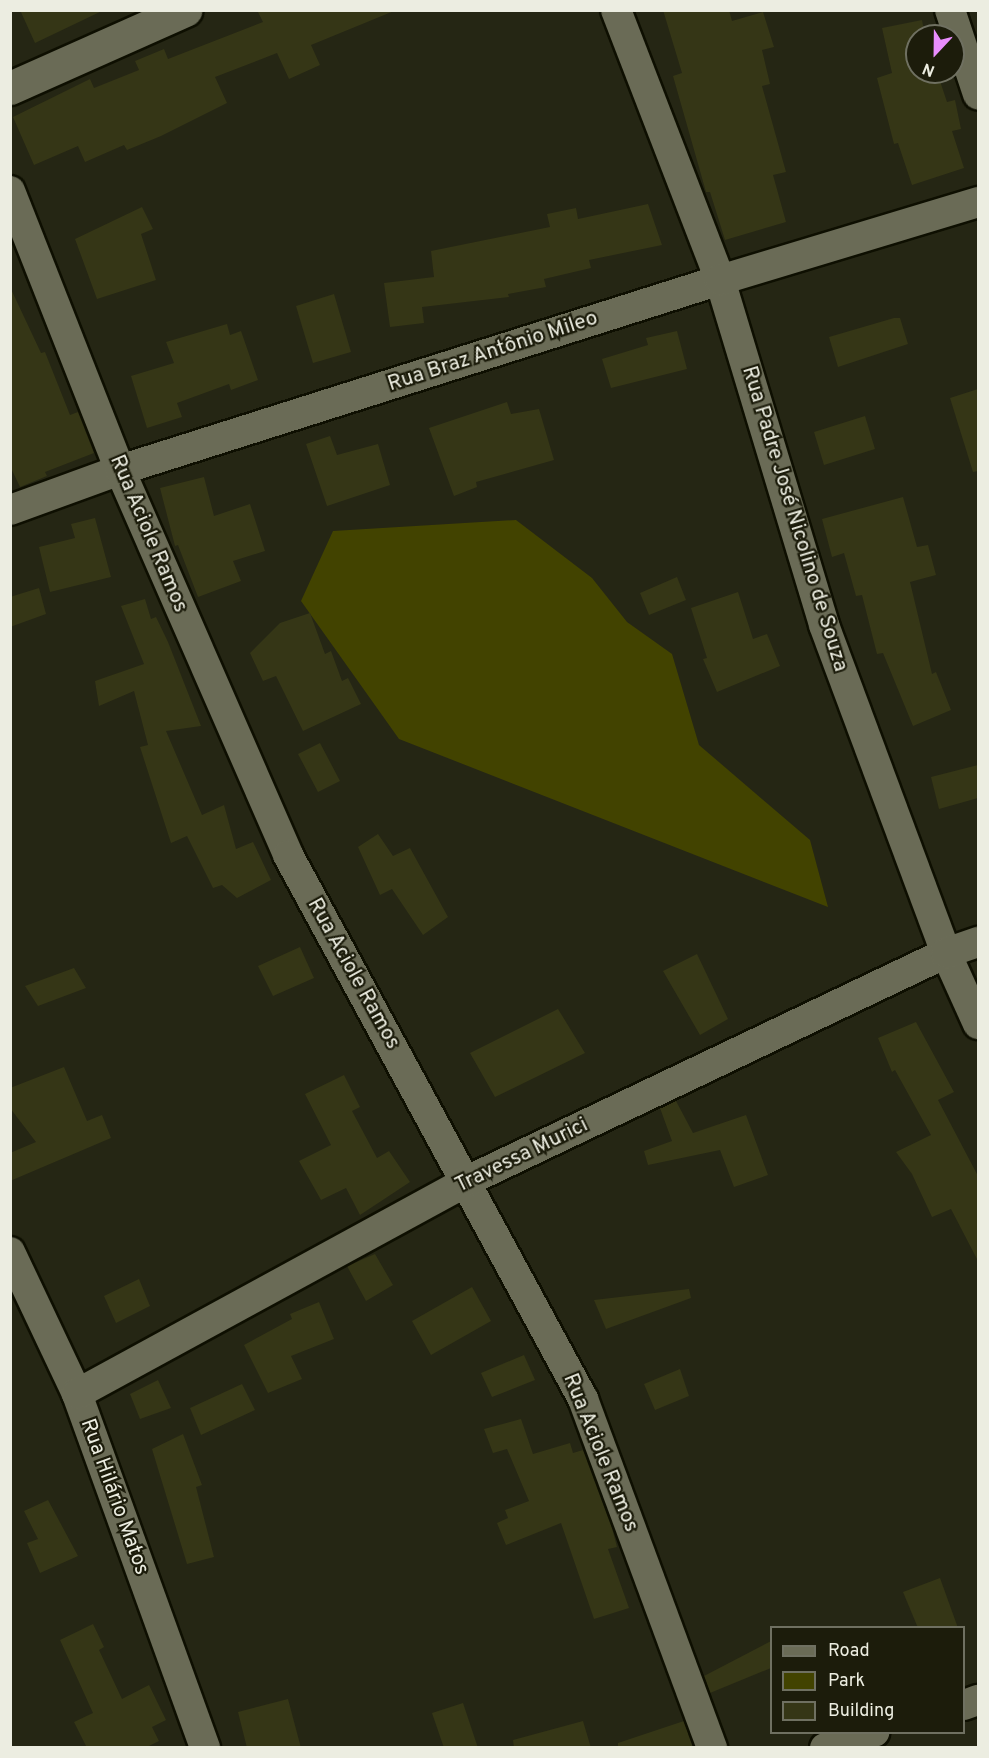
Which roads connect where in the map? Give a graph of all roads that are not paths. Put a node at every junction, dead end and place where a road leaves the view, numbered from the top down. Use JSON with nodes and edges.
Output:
{"nodes":[{"id":1,"x":185,"y":10,"type":"edge"},
{"id":2,"x":616,"y":10,"type":"edge"},
{"id":3,"x":950,"y":10,"type":"edge"},
{"id":4,"x":10,"y":88,"type":"edge"},
{"id":5,"x":978,"y":94,"type":"edge"},
{"id":6,"x":10,"y":191,"type":"edge"},
{"id":7,"x":978,"y":202,"type":"edge"},
{"id":8,"x":720,"y":280,"type":"junction"},
{"id":9,"x":120,"y":471,"type":"junction"},
{"id":10,"x":10,"y":510,"type":"edge"},
{"id":11,"x":978,"y":942,"type":"edge"},
{"id":12,"x":946,"y":953,"type":"junction"},
{"id":13,"x":978,"y":1024,"type":"edge"},
{"id":14,"x":467,"y":1181,"type":"junction"},
{"id":15,"x":10,"y":1252,"type":"edge"},
{"id":16,"x":77,"y":1394,"type":"junction"},
{"id":17,"x":868,"y":1734,"type":"edge"},
{"id":18,"x":205,"y":1748,"type":"edge"},
{"id":19,"x":712,"y":1748,"type":"edge"},
{"id":20,"x":825,"y":1748,"type":"edge"}],
"edges":[{"from":1,"to":4,"type":"street"},
{"from":2,"to":8,"type":"street","name":"Rua Padre José Nicolino de Souza"},
{"from":3,"to":5,"type":"street"},
{"from":6,"to":9,"type":"street","name":"Rua Aciole Ramos"},
{"from":7,"to":8,"type":"street","name":"Rua Braz Antônio Mileo"},
{"from":8,"to":9,"type":"street","name":"Rua Braz Antônio Mileo"},
{"from":8,"to":12,"type":"street","name":"Rua Padre José Nicolino de Souza"},
{"from":9,"to":10,"type":"street","name":"Rua Braz Antônio Mileo"},
{"from":9,"to":14,"type":"street","name":"Rua Aciole Ramos"},
{"from":11,"to":12,"type":"street","name":"Travessa Murici"},
{"from":12,"to":13,"type":"street","name":"Rua Padre José Nicolino de Souza"},
{"from":12,"to":14,"type":"street","name":"Travessa Murici"},
{"from":14,"to":16,"type":"street","name":"Travessa Murici"},
{"from":14,"to":19,"type":"street","name":"Rua Aciole Ramos"},
{"from":15,"to":16,"type":"street","name":"Rua Hilário Matos"},
{"from":16,"to":18,"type":"street","name":"Rua Hilário Matos"},
{"from":17,"to":20,"type":"street"}]}
